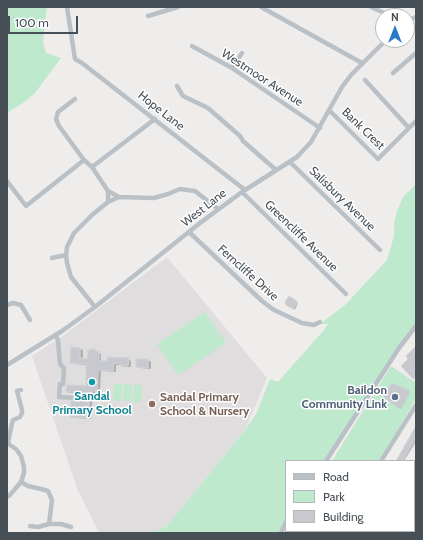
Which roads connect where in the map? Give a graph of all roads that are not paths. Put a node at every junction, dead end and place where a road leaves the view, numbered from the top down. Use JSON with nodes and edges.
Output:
{"nodes":[{"id":1,"x":67,"y":7,"type":"edge"},
{"id":2,"x":178,"y":7,"type":"edge"},
{"id":3,"x":261,"y":7,"type":"edge"},
{"id":4,"x":148,"y":16,"type":"dead end"},
{"id":5,"x":192,"y":46,"type":"dead end"},
{"id":6,"x":378,"y":48,"type":"edge"},
{"id":7,"x":242,"y":53,"type":"dead end"},
{"id":8,"x":416,"y":53,"type":"edge"},
{"id":9,"x":362,"y":63,"type":"junction"},
{"id":10,"x":232,"y":68,"type":"junction"},
{"id":11,"x":393,"y":73,"type":"dead end"},
{"id":12,"x":365,"y":80,"type":"dead end"},
{"id":13,"x":177,"y":86,"type":"dead end"},
{"id":14,"x":75,"y":99,"type":"dead end"},
{"id":15,"x":330,"y":111,"type":"junction"},
{"id":16,"x":155,"y":119,"type":"junction"},
{"id":17,"x":416,"y":121,"type":"edge"},
{"id":18,"x":320,"y":128,"type":"junction"},
{"id":19,"x":409,"y":128,"type":"junction"},
{"id":20,"x":84,"y":160,"type":"junction"},
{"id":21,"x":290,"y":162,"type":"junction"},
{"id":22,"x":92,"y":167,"type":"junction"},
{"id":23,"x":276,"y":170,"type":"junction"},
{"id":24,"x":7,"y":181,"type":"edge"},
{"id":25,"x":108,"y":191,"type":"junction"},
{"id":26,"x":243,"y":191,"type":"junction"},
{"id":27,"x":119,"y":197,"type":"junction"},
{"id":28,"x":108,"y":202,"type":"junction"},
{"id":29,"x":218,"y":209,"type":"junction"},
{"id":30,"x":189,"y":232,"type":"junction"},
{"id":31,"x":380,"y":250,"type":"dead end"},
{"id":32,"x":66,"y":255,"type":"junction"},
{"id":33,"x":52,"y":258,"type":"dead end"},
{"id":34,"x":346,"y":294,"type":"dead end"},
{"id":35,"x":7,"y":305,"type":"edge"},
{"id":36,"x":95,"y":307,"type":"junction"},
{"id":37,"x":30,"y":320,"type":"dead end"},
{"id":38,"x":320,"y":322,"type":"dead end"},
{"id":39,"x":416,"y":326,"type":"edge"},
{"id":40,"x":55,"y":336,"type":"junction"},
{"id":41,"x":7,"y":364,"type":"edge"},
{"id":42,"x":21,"y":390,"type":"dead end"},
{"id":43,"x":75,"y":398,"type":"dead end"},
{"id":44,"x":416,"y":405,"type":"edge"},
{"id":45,"x":8,"y":443,"type":"edge"},
{"id":46,"x":327,"y":460,"type":"edge"},
{"id":47,"x":382,"y":460,"type":"edge"},
{"id":48,"x":21,"y":482,"type":"junction"},
{"id":49,"x":7,"y":497,"type":"edge"},
{"id":50,"x":49,"y":524,"type":"junction"},
{"id":51,"x":30,"y":526,"type":"dead end"},
{"id":52,"x":71,"y":526,"type":"dead end"}],
"edges":[{"from":1,"to":16,"type":"street","name":"Hope Lane"},
{"from":2,"to":4,"type":"street"},
{"from":3,"to":9,"type":"street"},
{"from":5,"to":10,"type":"street","name":"Westmoor Avenue"},
{"from":6,"to":9,"type":"street","name":"West Lane"},
{"from":7,"to":10,"type":"street"},
{"from":8,"to":11,"type":"street"},
{"from":9,"to":15,"type":"street","name":"West Lane"},
{"from":10,"to":18,"type":"street","name":"Westmoor Avenue"},
{"from":12,"to":19,"type":"street"},
{"from":13,"to":23,"type":"street"},
{"from":14,"to":20,"type":"street"},
{"from":15,"to":18,"type":"street","name":"West Lane"},
{"from":15,"to":19,"type":"street","name":"Bank Crest"},
{"from":16,"to":22,"type":"street"},
{"from":16,"to":26,"type":"street","name":"Hope Lane"},
{"from":17,"to":19,"type":"street","name":"Bank Crest"},
{"from":18,"to":21,"type":"street","name":"West Lane"},
{"from":20,"to":22,"type":"street"},
{"from":20,"to":24,"type":"street"},
{"from":21,"to":23,"type":"street","name":"West Lane"},
{"from":21,"to":31,"type":"street","name":"Salisbury Avenue"},
{"from":22,"to":25,"type":"street"},
{"from":23,"to":26,"type":"street","name":"West Lane"},
{"from":25,"to":27,"type":"street"},
{"from":25,"to":28,"type":"street"},
{"from":26,"to":29,"type":"street","name":"West Lane"},
{"from":26,"to":34,"type":"street","name":"Greencliffe Avenue"},
{"from":27,"to":28,"type":"street"},
{"from":27,"to":29,"type":"street"},
{"from":28,"to":32,"type":"street"},
{"from":29,"to":30,"type":"street","name":"West Lane"},
{"from":30,"to":36,"type":"street","name":"West Lane"},
{"from":30,"to":38,"type":"street","name":"Ferncliffe Drive"},
{"from":32,"to":33,"type":"street"},
{"from":32,"to":36,"type":"street"},
{"from":35,"to":37,"type":"street"},
{"from":36,"to":40,"type":"street","name":"West Lane"},
{"from":39,"to":46,"type":"street"},
{"from":40,"to":41,"type":"street","name":"West Lane"},
{"from":40,"to":43,"type":"street"},
{"from":42,"to":45,"type":"street"},
{"from":44,"to":47,"type":"street"},
{"from":45,"to":48,"type":"street"},
{"from":48,"to":49,"type":"street"},
{"from":48,"to":50,"type":"street"},
{"from":50,"to":51,"type":"street"},
{"from":50,"to":52,"type":"street"}]}
